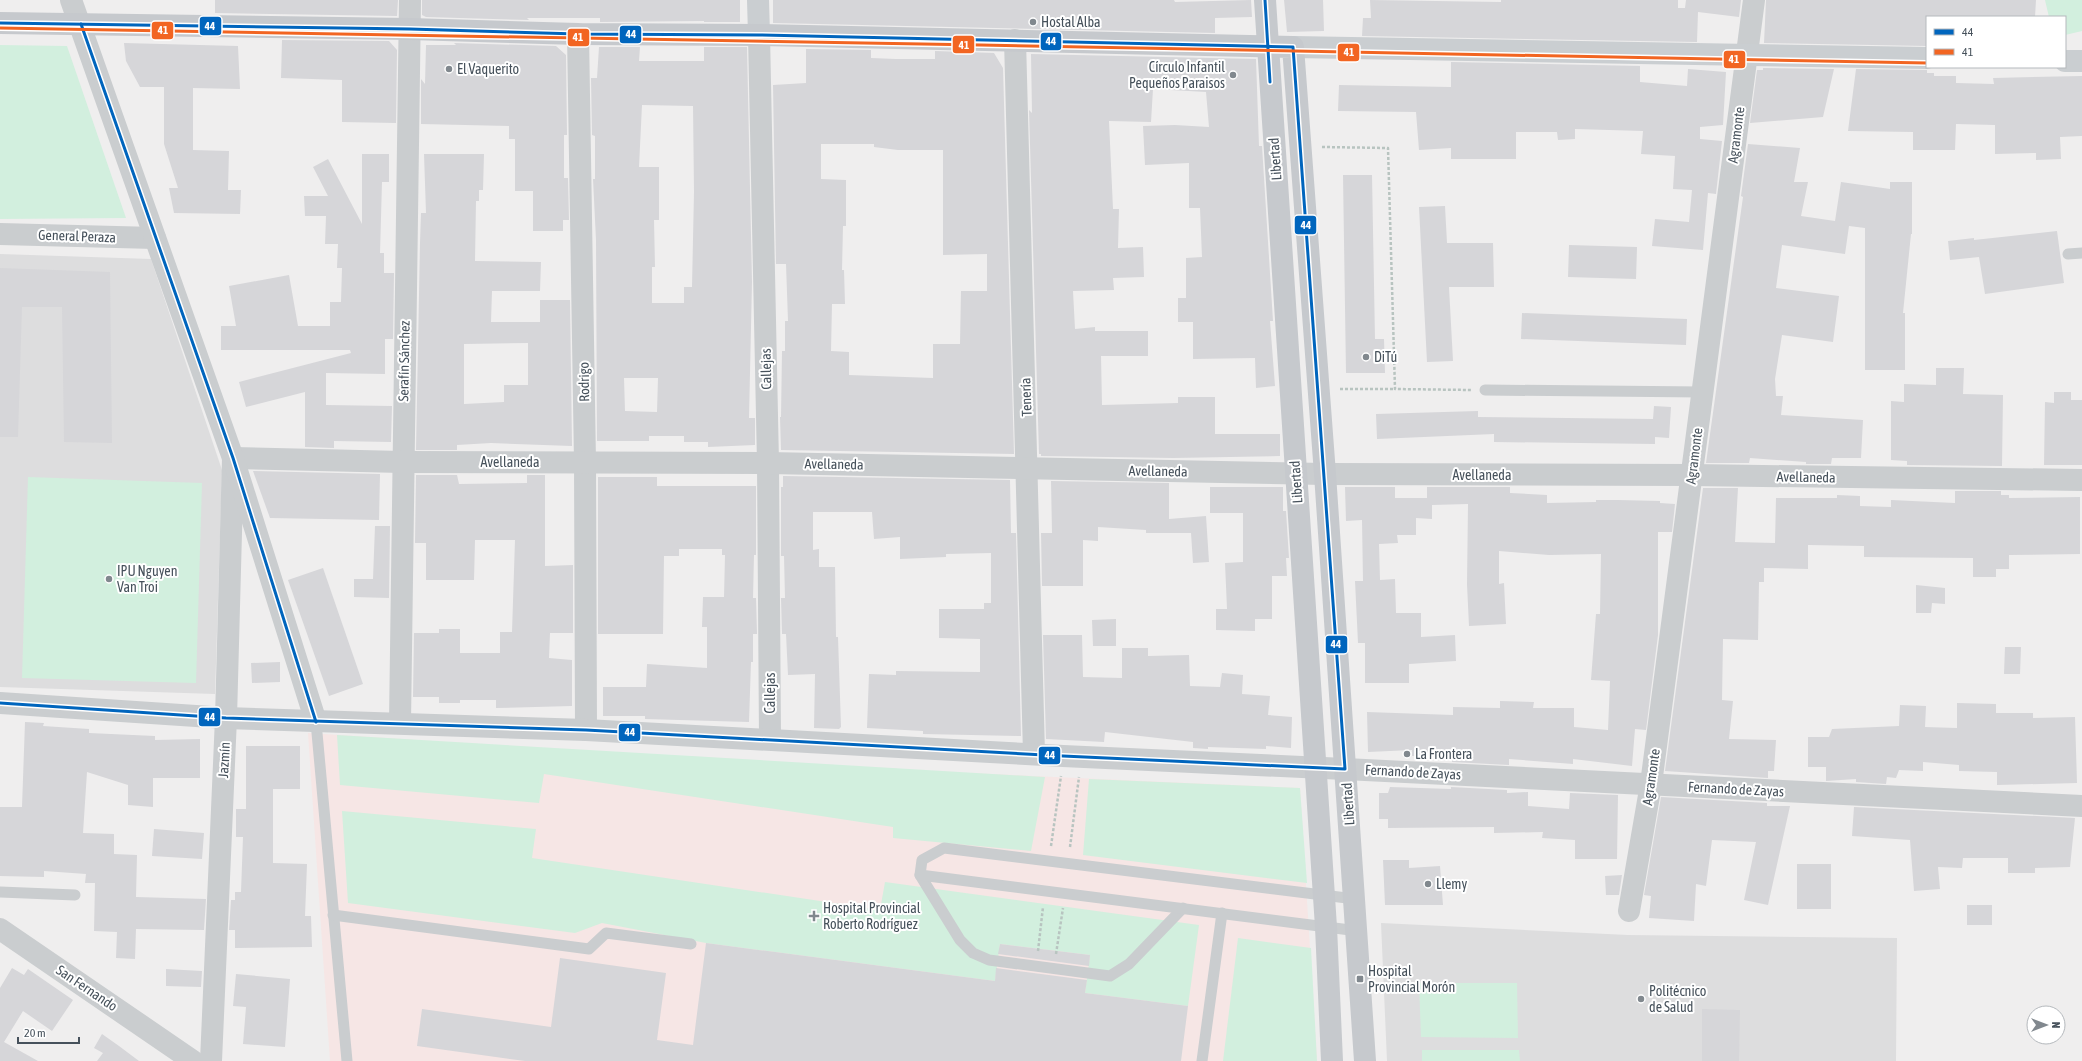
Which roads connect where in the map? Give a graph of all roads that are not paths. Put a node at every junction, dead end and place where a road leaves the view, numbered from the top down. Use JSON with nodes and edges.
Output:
{"nodes":[{"id":1,"x":71,"y":0,"type":"edge"},
{"id":2,"x":410,"y":0,"type":"edge"},
{"id":3,"x":758,"y":0,"type":"edge"},
{"id":4,"x":1265,"y":0,"type":"edge"},
{"id":5,"x":1754,"y":0,"type":"edge"},
{"id":6,"x":0,"y":23,"type":"edge"},
{"id":7,"x":81,"y":24,"type":"junction"},
{"id":8,"x":410,"y":29,"type":"junction"},
{"id":9,"x":578,"y":34,"type":"junction"},
{"id":10,"x":759,"y":35,"type":"junction"},
{"id":11,"x":1015,"y":40,"type":"junction"},
{"id":12,"x":1267,"y":47,"type":"junction"},
{"id":13,"x":1293,"y":47,"type":"junction"},
{"id":14,"x":1747,"y":55,"type":"junction"},
{"id":15,"x":1926,"y":58,"type":"edge"},
{"id":16,"x":2066,"y":61,"type":"edge"},
{"id":17,"x":2082,"y":61,"type":"edge"},
{"id":18,"x":0,"y":234,"type":"edge"},
{"id":19,"x":155,"y":238,"type":"junction"},
{"id":20,"x":2082,"y":253,"type":"edge"},
{"id":21,"x":2068,"y":254,"type":"dead end"},
{"id":22,"x":1485,"y":390,"type":"road end"},
{"id":23,"x":1702,"y":392,"type":"junction"},
{"id":24,"x":233,"y":458,"type":"junction"},
{"id":25,"x":402,"y":462,"type":"junction"},
{"id":26,"x":586,"y":462,"type":"junction"},
{"id":27,"x":768,"y":463,"type":"junction"},
{"id":28,"x":1028,"y":469,"type":"junction"},
{"id":29,"x":1296,"y":474,"type":"junction"},
{"id":30,"x":1326,"y":474,"type":"junction"},
{"id":31,"x":1691,"y":475,"type":"junction"},
{"id":32,"x":2082,"y":480,"type":"edge"},
{"id":33,"x":0,"y":703,"type":"edge"},
{"id":34,"x":226,"y":718,"type":"junction"},
{"id":35,"x":316,"y":722,"type":"junction"},
{"id":36,"x":400,"y":723,"type":"junction"},
{"id":37,"x":586,"y":730,"type":"junction"},
{"id":38,"x":770,"y":739,"type":"junction"},
{"id":39,"x":1034,"y":754,"type":"junction"},
{"id":40,"x":1316,"y":768,"type":"junction"},
{"id":41,"x":1346,"y":769,"type":"junction"},
{"id":42,"x":1651,"y":784,"type":"junction"},
{"id":43,"x":2082,"y":806,"type":"edge"},
{"id":44,"x":920,"y":875,"type":"junction"},
{"id":45,"x":0,"y":892,"type":"edge"},
{"id":46,"x":75,"y":895,"type":"dead end"},
{"id":47,"x":1324,"y":895,"type":"junction"},
{"id":48,"x":1355,"y":899,"type":"junction"},
{"id":49,"x":1183,"y":908,"type":"junction"},
{"id":50,"x":1630,"y":911,"type":"dead end"},
{"id":51,"x":1222,"y":913,"type":"junction"},
{"id":52,"x":333,"y":915,"type":"junction"},
{"id":53,"x":1326,"y":927,"type":"junction"},
{"id":54,"x":0,"y":929,"type":"edge"},
{"id":55,"x":1358,"y":931,"type":"junction"},
{"id":56,"x":691,"y":944,"type":"dead end"},
{"id":57,"x":192,"y":1061,"type":"edge"},
{"id":58,"x":211,"y":1061,"type":"edge"},
{"id":59,"x":347,"y":1061,"type":"edge"},
{"id":60,"x":1202,"y":1061,"type":"edge"},
{"id":61,"x":1332,"y":1061,"type":"edge"},
{"id":62,"x":1365,"y":1061,"type":"edge"}],
"edges":[{"from":1,"to":7,"type":"street"},
{"from":2,"to":8,"type":"street","name":"Serafín Sánchez"},
{"from":3,"to":10,"type":"main road","name":"Callejas"},
{"from":4,"to":12,"type":"main road","name":"Libertad"},
{"from":5,"to":14,"type":"street","name":"Agramonte"},
{"from":6,"to":7,"type":"main road"},
{"from":7,"to":8,"type":"main road"},
{"from":7,"to":19,"type":"street"},
{"from":8,"to":9,"type":"main road"},
{"from":8,"to":25,"type":"street","name":"Serafín Sánchez"},
{"from":9,"to":10,"type":"main road"},
{"from":9,"to":26,"type":"street","name":"Rodrigo"},
{"from":10,"to":11,"type":"main road"},
{"from":10,"to":27,"type":"street","name":"Callejas"},
{"from":11,"to":12,"type":"main road"},
{"from":11,"to":28,"type":"street","name":"Tenería"},
{"from":12,"to":13,"type":"main road"},
{"from":12,"to":29,"type":"main road","name":"Libertad"},
{"from":13,"to":14,"type":"main road"},
{"from":13,"to":30,"type":"main road","name":"Libertad"},
{"from":14,"to":15,"type":"main road"},
{"from":14,"to":23,"type":"street","name":"Agramonte"},
{"from":16,"to":17,"type":"main road"},
{"from":18,"to":19,"type":"street","name":"General Peraza"},
{"from":19,"to":24,"type":"street"},
{"from":20,"to":21,"type":"lane"},
{"from":22,"to":23,"type":"lane"},
{"from":23,"to":31,"type":"street","name":"Agramonte"},
{"from":24,"to":25,"type":"street","name":"Avellaneda"},
{"from":24,"to":34,"type":"street","name":"Jazmín"},
{"from":24,"to":35,"type":"street"},
{"from":25,"to":26,"type":"street","name":"Avellaneda"},
{"from":25,"to":36,"type":"street","name":"Serafín Sánchez"},
{"from":26,"to":27,"type":"street","name":"Avellaneda"},
{"from":26,"to":37,"type":"street","name":"Rodrigo"},
{"from":27,"to":28,"type":"street","name":"Avellaneda"},
{"from":27,"to":38,"type":"street","name":"Callejas"},
{"from":28,"to":29,"type":"street","name":"Avellaneda"},
{"from":28,"to":39,"type":"street","name":"Tenería"},
{"from":29,"to":30,"type":"street","name":"Avellaneda"},
{"from":29,"to":40,"type":"main road","name":"Libertad"},
{"from":30,"to":31,"type":"street","name":"Avellaneda"},
{"from":30,"to":41,"type":"main road","name":"Libertad"},
{"from":31,"to":32,"type":"street","name":"Avellaneda"},
{"from":31,"to":42,"type":"street","name":"Agramonte"},
{"from":33,"to":34,"type":"street","name":"Fernando de Zayas"},
{"from":34,"to":35,"type":"street","name":"Fernando de Zayas"},
{"from":34,"to":58,"type":"street","name":"Jazmín"},
{"from":35,"to":36,"type":"street","name":"Fernando de Zayas"},
{"from":35,"to":52,"type":"lane"},
{"from":36,"to":37,"type":"street","name":"Fernando de Zayas"},
{"from":37,"to":38,"type":"street","name":"Fernando de Zayas"},
{"from":38,"to":39,"type":"street","name":"Fernando de Zayas"},
{"from":39,"to":40,"type":"street","name":"Fernando de Zayas"},
{"from":40,"to":41,"type":"street","name":"Fernando de Zayas"},
{"from":40,"to":47,"type":"main road","name":"Libertad"},
{"from":41,"to":42,"type":"street","name":"Fernando de Zayas"},
{"from":41,"to":48,"type":"main road","name":"Libertad"},
{"from":42,"to":43,"type":"street","name":"Fernando de Zayas"},
{"from":42,"to":50,"type":"street","name":"Agramonte"},
{"from":44,"to":47,"type":"lane"},
{"from":44,"to":49,"type":"lane"},
{"from":44,"to":49,"type":"lane"},
{"from":45,"to":46,"type":"lane"},
{"from":47,"to":48,"type":"lane"},
{"from":47,"to":53,"type":"main road","name":"Libertad"},
{"from":48,"to":55,"type":"main road","name":"Libertad"},
{"from":49,"to":51,"type":"lane"},
{"from":51,"to":53,"type":"lane"},
{"from":51,"to":60,"type":"lane"},
{"from":52,"to":56,"type":"lane"},
{"from":52,"to":59,"type":"lane"},
{"from":53,"to":55,"type":"lane"},
{"from":53,"to":61,"type":"main road","name":"Libertad"},
{"from":54,"to":57,"type":"street","name":"San Fernando"},
{"from":55,"to":62,"type":"main road","name":"Libertad"}]}
